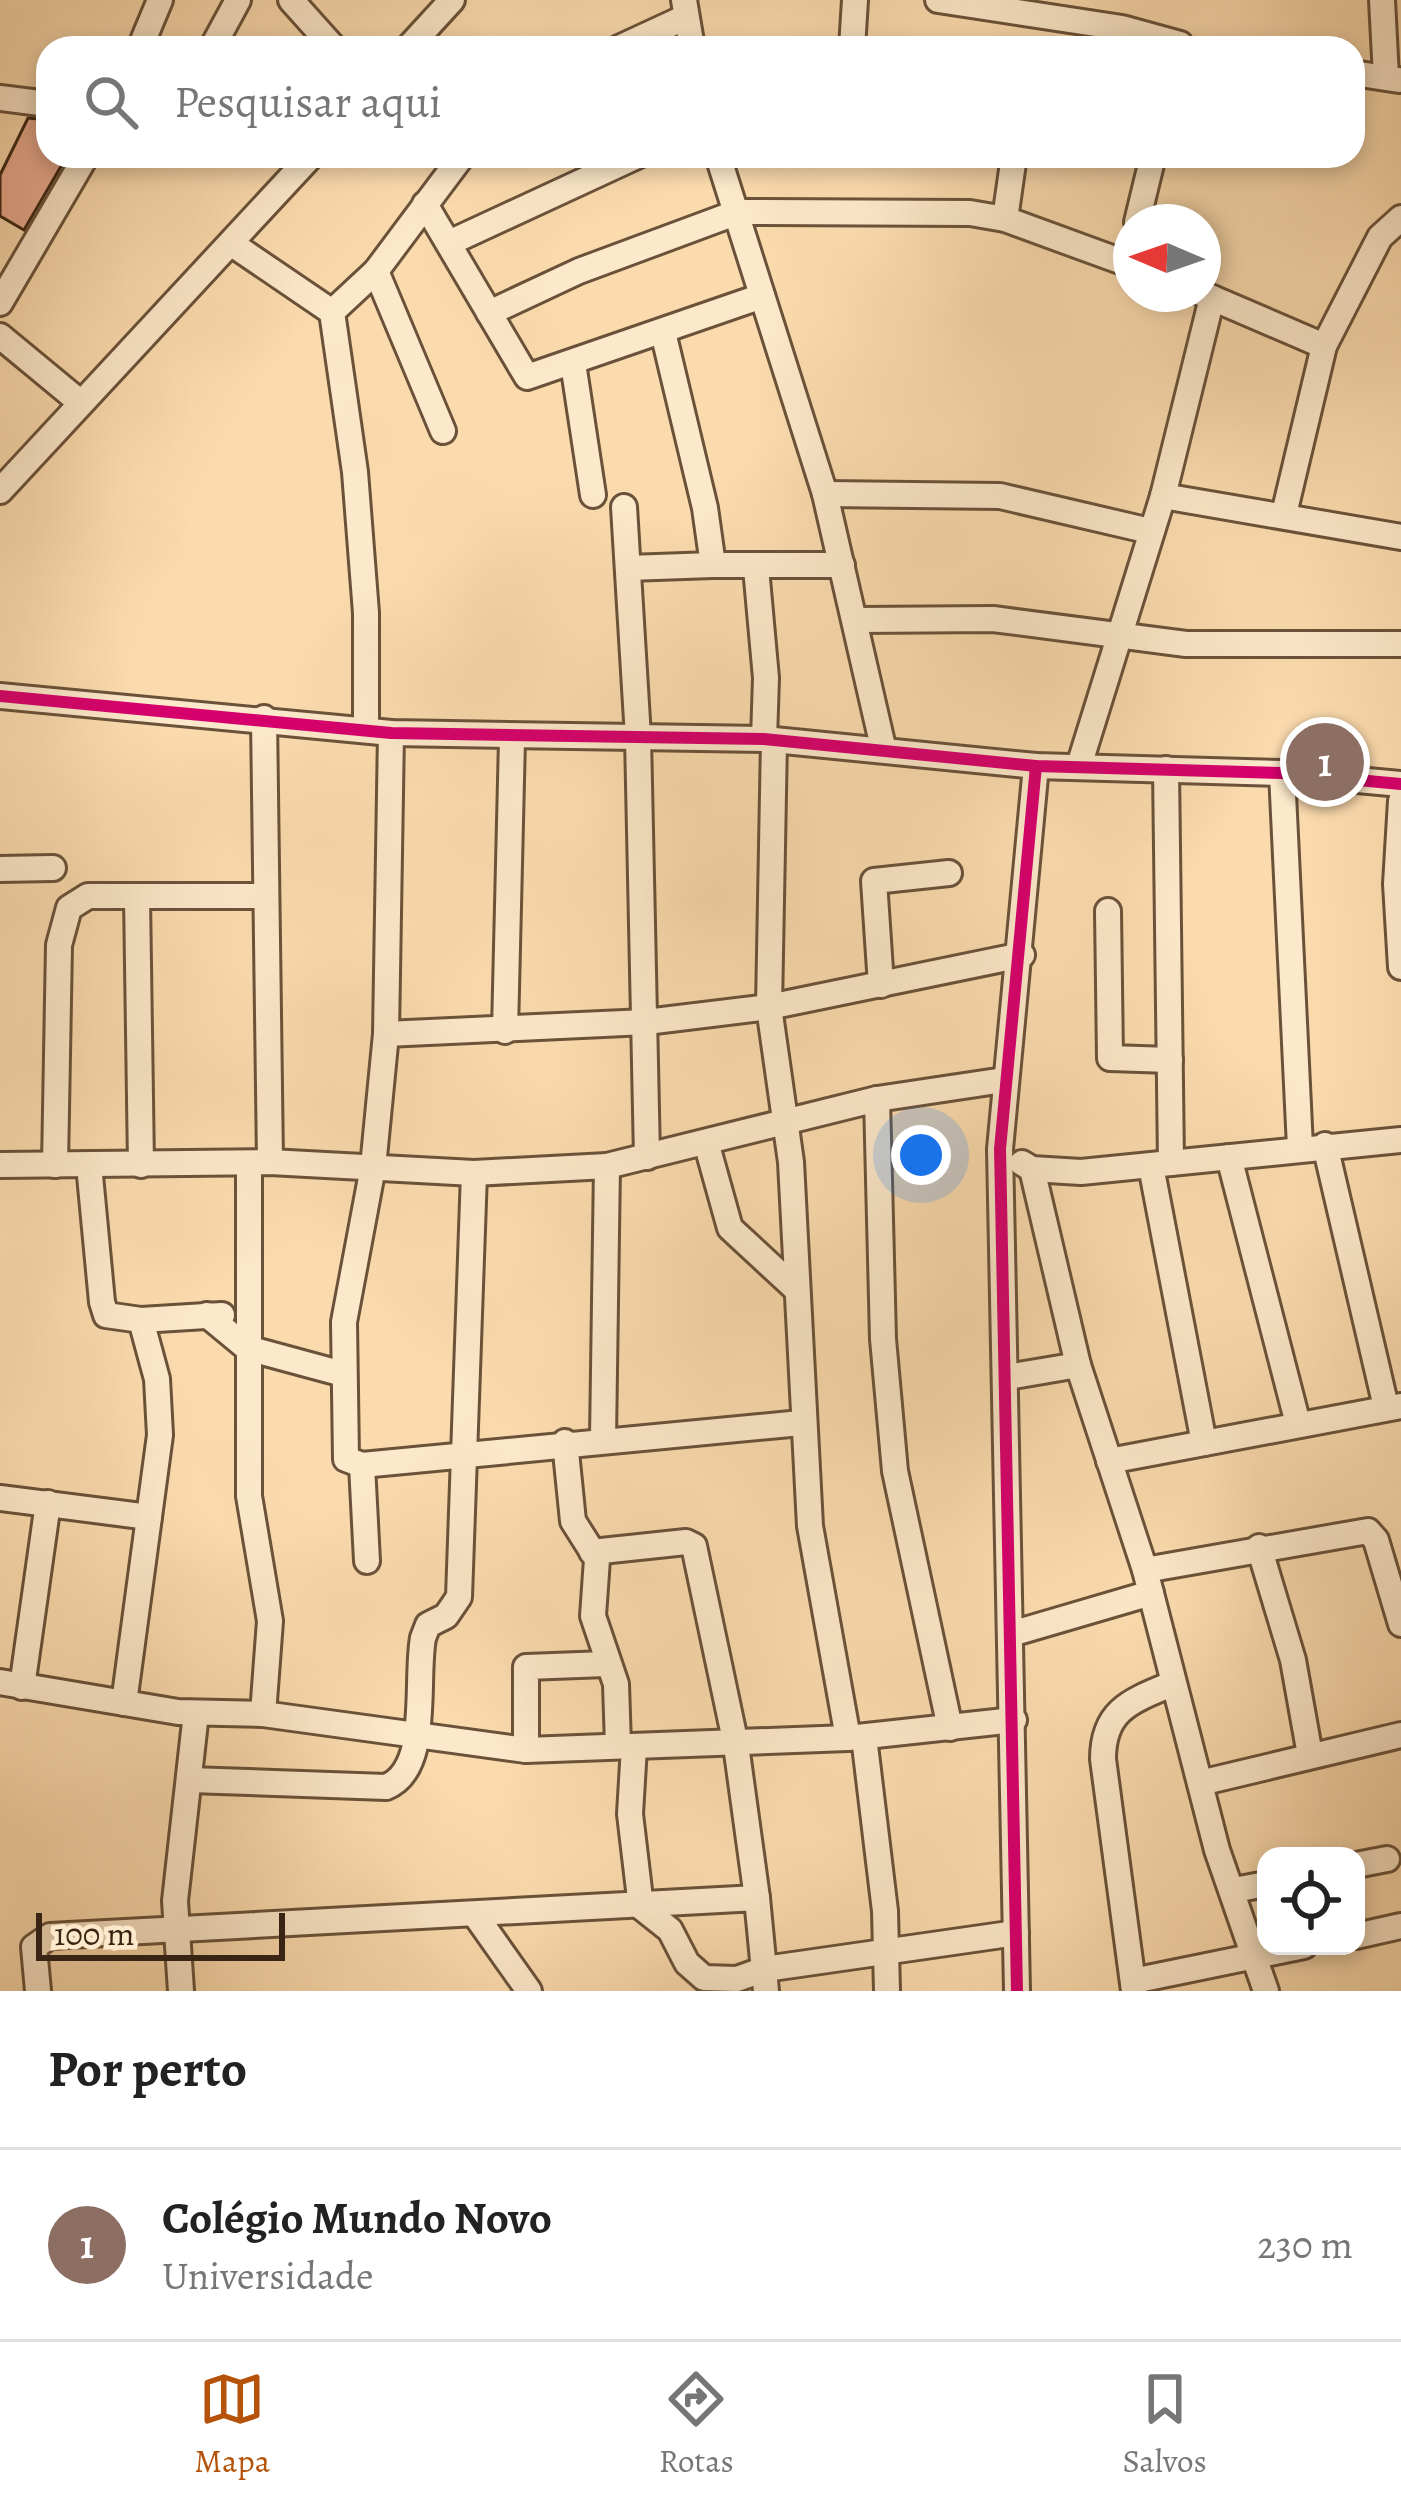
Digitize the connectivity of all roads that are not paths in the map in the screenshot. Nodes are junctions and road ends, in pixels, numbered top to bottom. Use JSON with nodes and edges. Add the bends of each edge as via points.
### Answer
{"nodes":[{"id":1,"x":160,"y":0,"type":"edge"},
{"id":2,"x":238,"y":0,"type":"edge"},
{"id":3,"x":291,"y":0,"type":"edge"},
{"id":4,"x":452,"y":0,"type":"edge"},
{"id":5,"x":855,"y":0,"type":"edge"},
{"id":6,"x":938,"y":0,"type":"edge"},
{"id":7,"x":1382,"y":0,"type":"edge"},
{"id":8,"x":685,"y":9,"type":"edge"},
{"id":9,"x":145,"y":36,"type":"edge"},
{"id":10,"x":218,"y":36,"type":"edge"},
{"id":11,"x":323,"y":36,"type":"edge"},
{"id":12,"x":419,"y":36,"type":"edge"},
{"id":13,"x":639,"y":36,"type":"edge"},
{"id":14,"x":853,"y":36,"type":"edge"},
{"id":15,"x":1148,"y":36,"type":"edge"},
{"id":16,"x":1394,"y":78,"type":"edge"},
{"id":17,"x":0,"y":98,"type":"edge"},
{"id":18,"x":36,"y":102,"type":"edge"},
{"id":19,"x":79,"y":168,"type":"edge"},
{"id":20,"x":300,"y":168,"type":"edge"},
{"id":21,"x":454,"y":168,"type":"edge"},
{"id":22,"x":611,"y":168,"type":"edge"},
{"id":23,"x":722,"y":168,"type":"edge"},
{"id":24,"x":1012,"y":168,"type":"edge"},
{"id":25,"x":1150,"y":168,"type":"edge"},
{"id":26,"x":425,"y":204,"type":"junction"},
{"id":27,"x":1141,"y":204,"type":"edge"},
{"id":28,"x":738,"y":212,"type":"junction"},
{"id":29,"x":1401,"y":218,"type":"edge"},
{"id":30,"x":1005,"y":219,"type":"junction"},
{"id":31,"x":449,"y":243,"type":"junction"},
{"id":32,"x":232,"y":244,"type":"junction"},
{"id":33,"x":1113,"y":253,"type":"edge"},
{"id":34,"x":376,"y":272,"type":"junction"},
{"id":35,"x":762,"y":296,"type":"junction"},
{"id":36,"x":1221,"y":302,"type":"edge"},
{"id":37,"x":0,"y":303,"type":"edge"},
{"id":38,"x":332,"y":312,"type":"junction"},
{"id":39,"x":1204,"y":312,"type":"edge"},
{"id":40,"x":489,"y":313,"type":"junction"},
{"id":41,"x":663,"y":332,"type":"junction"},
{"id":42,"x":0,"y":336,"type":"edge"},
{"id":43,"x":1324,"y":346,"type":"junction"},
{"id":44,"x":573,"y":363,"type":"junction"},
{"id":45,"x":81,"y":403,"type":"junction"},
{"id":46,"x":443,"y":430,"type":"dead end"},
{"id":47,"x":0,"y":491,"type":"edge"},
{"id":48,"x":825,"y":494,"type":"junction"},
{"id":49,"x":593,"y":495,"type":"dead end"},
{"id":50,"x":1163,"y":496,"type":"junction"},
{"id":51,"x":624,"y":507,"type":"dead end"},
{"id":52,"x":1284,"y":514,"type":"junction"},
{"id":53,"x":1150,"y":531,"type":"junction"},
{"id":54,"x":1401,"y":537,"type":"edge"},
{"id":55,"x":713,"y":565,"type":"junction"},
{"id":56,"x":842,"y":565,"type":"junction"},
{"id":57,"x":628,"y":568,"type":"junction"},
{"id":58,"x":756,"y":568,"type":"junction"},
{"id":59,"x":858,"y":620,"type":"junction"},
{"id":60,"x":1115,"y":638,"type":"junction"},
{"id":61,"x":1401,"y":644,"type":"edge"},
{"id":62,"x":0,"y":695,"type":"edge"},
{"id":63,"x":264,"y":718,"type":"junction"},
{"id":64,"x":378,"y":731,"type":"junction"},
{"id":65,"x":638,"y":737,"type":"junction"},
{"id":66,"x":512,"y":739,"type":"junction"},
{"id":67,"x":769,"y":740,"type":"junction"},
{"id":68,"x":883,"y":748,"type":"junction"},
{"id":69,"x":1036,"y":766,"type":"junction"},
{"id":70,"x":1079,"y":766,"type":"junction"},
{"id":71,"x":1166,"y":769,"type":"junction"},
{"id":72,"x":1282,"y":772,"type":"junction"},
{"id":73,"x":1401,"y":784,"type":"edge"},
{"id":74,"x":1401,"y":801,"type":"edge"},
{"id":75,"x":53,"y":868,"type":"dead end"},
{"id":76,"x":0,"y":869,"type":"edge"},
{"id":77,"x":949,"y":873,"type":"dead end"},
{"id":78,"x":137,"y":896,"type":"junction"},
{"id":79,"x":264,"y":896,"type":"junction"},
{"id":80,"x":1108,"y":911,"type":"dead end"},
{"id":81,"x":1022,"y":955,"type":"junction"},
{"id":82,"x":1401,"y":967,"type":"edge"},
{"id":83,"x":881,"y":985,"type":"junction"},
{"id":84,"x":769,"y":1007,"type":"junction"},
{"id":85,"x":646,"y":1022,"type":"junction"},
{"id":86,"x":505,"y":1031,"type":"junction"},
{"id":87,"x":386,"y":1034,"type":"junction"},
{"id":88,"x":1170,"y":1060,"type":"junction"},
{"id":89,"x":1004,"y":1080,"type":"junction"},
{"id":90,"x":877,"y":1100,"type":"junction"},
{"id":91,"x":782,"y":1123,"type":"junction"},
{"id":92,"x":1401,"y":1140,"type":"edge"},
{"id":93,"x":706,"y":1142,"type":"junction"},
{"id":94,"x":1312,"y":1146,"type":"junction"},
{"id":95,"x":1000,"y":1149,"type":"junction"},
{"id":96,"x":647,"y":1157,"type":"junction"},
{"id":97,"x":1229,"y":1157,"type":"junction"},
{"id":98,"x":260,"y":1162,"type":"junction"},
{"id":99,"x":55,"y":1165,"type":"junction"},
{"id":100,"x":89,"y":1165,"type":"junction"},
{"id":101,"x":141,"y":1165,"type":"junction"},
{"id":102,"x":1161,"y":1165,"type":"junction"},
{"id":103,"x":0,"y":1166,"type":"edge"},
{"id":104,"x":607,"y":1166,"type":"junction"},
{"id":105,"x":373,"y":1167,"type":"junction"},
{"id":106,"x":1032,"y":1169,"type":"junction"},
{"id":107,"x":474,"y":1174,"type":"junction"},
{"id":108,"x":797,"y":1290,"type":"junction"},
{"id":109,"x":206,"y":1315,"type":"junction"},
{"id":110,"x":247,"y":1316,"type":"junction"},
{"id":111,"x":141,"y":1320,"type":"junction"},
{"id":112,"x":247,"y":1348,"type":"junction"},
{"id":113,"x":1078,"y":1365,"type":"junction"},
{"id":114,"x":343,"y":1374,"type":"junction"},
{"id":115,"x":1007,"y":1376,"type":"junction"},
{"id":116,"x":1394,"y":1407,"type":"edge"},
{"id":117,"x":801,"y":1423,"type":"junction"},
{"id":118,"x":1298,"y":1424,"type":"junction"},
{"id":119,"x":604,"y":1439,"type":"junction"},
{"id":120,"x":565,"y":1442,"type":"junction"},
{"id":121,"x":1204,"y":1442,"type":"junction"},
{"id":122,"x":464,"y":1456,"type":"junction"},
{"id":123,"x":1109,"y":1461,"type":"junction"},
{"id":124,"x":362,"y":1465,"type":"junction"},
{"id":125,"x":0,"y":1498,"type":"edge"},
{"id":126,"x":48,"y":1503,"type":"junction"},
{"id":127,"x":148,"y":1517,"type":"junction"},
{"id":128,"x":1259,"y":1547,"type":"junction"},
{"id":129,"x":592,"y":1552,"type":"junction"},
{"id":130,"x":368,"y":1561,"type":"dead end"},
{"id":131,"x":1148,"y":1581,"type":"junction"},
{"id":132,"x":1401,"y":1624,"type":"edge"},
{"id":133,"x":1011,"y":1634,"type":"junction"},
{"id":134,"x":605,"y":1664,"type":"junction"},
{"id":135,"x":1172,"y":1684,"type":"junction"},
{"id":136,"x":11,"y":1685,"type":"edge"},
{"id":137,"x":124,"y":1703,"type":"junction"},
{"id":138,"x":196,"y":1713,"type":"junction"},
{"id":139,"x":262,"y":1714,"type":"junction"},
{"id":140,"x":1014,"y":1720,"type":"junction"},
{"id":141,"x":950,"y":1728,"type":"junction"},
{"id":142,"x":1401,"y":1735,"type":"edge"},
{"id":143,"x":415,"y":1737,"type":"junction"},
{"id":144,"x":856,"y":1737,"type":"junction"},
{"id":145,"x":736,"y":1745,"type":"junction"},
{"id":146,"x":626,"y":1747,"type":"junction"},
{"id":147,"x":526,"y":1750,"type":"junction"},
{"id":148,"x":1310,"y":1755,"type":"junction"},
{"id":149,"x":190,"y":1780,"type":"junction"},
{"id":150,"x":1200,"y":1783,"type":"junction"},
{"id":151,"x":1387,"y":1859,"type":"dead end"},
{"id":152,"x":1365,"y":1863,"type":"edge"},
{"id":153,"x":1257,"y":1886,"type":"edge"},
{"id":154,"x":1234,"y":1890,"type":"junction"},
{"id":155,"x":757,"y":1898,"type":"junction"},
{"id":156,"x":641,"y":1906,"type":"junction"},
{"id":157,"x":476,"y":1916,"type":"junction"},
{"id":158,"x":1401,"y":1926,"type":"edge"},
{"id":159,"x":174,"y":1932,"type":"junction"},
{"id":160,"x":1016,"y":1933,"type":"junction"},
{"id":161,"x":1365,"y":1934,"type":"edge"},
{"id":162,"x":888,"y":1953,"type":"junction"},
{"id":163,"x":1260,"y":1955,"type":"edge"},
{"id":164,"x":1255,"y":1956,"type":"junction"},
{"id":165,"x":765,"y":1980,"type":"edge"},
{"id":166,"x":1134,"y":1986,"type":"edge"},
{"id":167,"x":38,"y":1991,"type":"edge"},
{"id":168,"x":181,"y":1991,"type":"edge"},
{"id":169,"x":529,"y":1991,"type":"edge"},
{"id":170,"x":886,"y":1991,"type":"edge"},
{"id":171,"x":1017,"y":1991,"type":"edge"},
{"id":172,"x":1266,"y":1991,"type":"edge"}],
"edges":[{"from":1,"to":9,"type":"street"},
{"from":2,"to":10,"type":"street"},
{"from":3,"to":11,"type":"street"},
{"from":4,"to":12,"type":"street"},
{"from":5,"to":14,"type":"street"},
{"from":6,"to":15,"type":"street"},
{"from":7,"to":16,"type":"street"},
{"from":8,"to":13,"type":"street"},
{"from":17,"to":18,"type":"street"},
{"from":19,"to":37,"type":"street"},
{"from":20,"to":32,"type":"street"},
{"from":21,"to":26,"type":"street"},
{"from":22,"to":31,"type":"street"},
{"from":23,"to":28,"type":"street"},
{"from":24,"to":30,"type":"street"},
{"from":25,"to":27,"type":"street"},
{"from":26,"to":31,"type":"street"},
{"from":26,"to":34,"type":"street"},
{"from":28,"to":30,"type":"street"},
{"from":28,"to":35,"type":"street"},
{"from":28,"to":40,"type":"street"},
{"from":29,"to":43,"type":"street","via":[[1380,237]]},
{"from":30,"to":33,"type":"street"},
{"from":31,"to":40,"type":"street"},
{"from":32,"to":38,"type":"street"},
{"from":32,"to":45,"type":"street"},
{"from":34,"to":38,"type":"street"},
{"from":34,"to":46,"type":"street"},
{"from":35,"to":41,"type":"street"},
{"from":35,"to":48,"type":"street"},
{"from":36,"to":43,"type":"street"},
{"from":38,"to":64,"type":"street"},
{"from":39,"to":50,"type":"street"},
{"from":40,"to":44,"type":"street","via":[[527,377]]},
{"from":41,"to":44,"type":"street"},
{"from":41,"to":55,"type":"street"},
{"from":42,"to":45,"type":"street"},
{"from":43,"to":52,"type":"street"},
{"from":44,"to":49,"type":"street"},
{"from":45,"to":47,"type":"street"},
{"from":48,"to":53,"type":"street","via":[[1000,496]]},
{"from":48,"to":56,"type":"street"},
{"from":50,"to":52,"type":"street"},
{"from":50,"to":53,"type":"street"},
{"from":51,"to":57,"type":"street"},
{"from":52,"to":54,"type":"street"},
{"from":53,"to":60,"type":"street"},
{"from":55,"to":57,"type":"street"},
{"from":55,"to":58,"type":"street"},
{"from":56,"to":58,"type":"street"},
{"from":56,"to":59,"type":"street"},
{"from":57,"to":65,"type":"street"},
{"from":58,"to":67,"type":"street"},
{"from":59,"to":60,"type":"street","via":[[993,619]]},
{"from":59,"to":68,"type":"street"},
{"from":60,"to":61,"type":"street"},
{"from":60,"to":70,"type":"street"},
{"from":62,"to":63,"type":"street"},
{"from":63,"to":64,"type":"street"},
{"from":63,"to":79,"type":"street"},
{"from":64,"to":66,"type":"street"},
{"from":64,"to":87,"type":"street"},
{"from":65,"to":66,"type":"street"},
{"from":65,"to":67,"type":"street"},
{"from":65,"to":85,"type":"street"},
{"from":66,"to":86,"type":"street"},
{"from":67,"to":68,"type":"street"},
{"from":67,"to":84,"type":"street"},
{"from":68,"to":69,"type":"street"},
{"from":69,"to":70,"type":"street"},
{"from":69,"to":81,"type":"street"},
{"from":70,"to":71,"type":"street"},
{"from":71,"to":72,"type":"street"},
{"from":71,"to":88,"type":"street"},
{"from":72,"to":73,"type":"street"},
{"from":72,"to":94,"type":"street"},
{"from":74,"to":82,"type":"street"},
{"from":75,"to":76,"type":"street"},
{"from":77,"to":83,"type":"street","via":[[874,881]]},
{"from":78,"to":79,"type":"street"},
{"from":78,"to":99,"type":"street","via":[[88,896],[62,921]]},
{"from":78,"to":101,"type":"street"},
{"from":79,"to":98,"type":"street"},
{"from":80,"to":88,"type":"street","via":[[1110,1058]]},
{"from":81,"to":83,"type":"street"},
{"from":81,"to":89,"type":"street"},
{"from":83,"to":84,"type":"street"},
{"from":84,"to":85,"type":"street"},
{"from":84,"to":91,"type":"street"},
{"from":85,"to":86,"type":"street"},
{"from":85,"to":96,"type":"street"},
{"from":86,"to":87,"type":"street"},
{"from":87,"to":105,"type":"street"},
{"from":88,"to":102,"type":"street"},
{"from":89,"to":90,"type":"street"},
{"from":89,"to":95,"type":"street"},
{"from":90,"to":91,"type":"street"},
{"from":90,"to":141,"type":"street","via":[[895,1471]]},
{"from":91,"to":93,"type":"street"},
{"from":91,"to":108,"type":"street"},
{"from":92,"to":94,"type":"street"},
{"from":93,"to":96,"type":"street"},
{"from":93,"to":108,"type":"street","via":[[730,1228]]},
{"from":94,"to":97,"type":"street"},
{"from":94,"to":116,"type":"street"},
{"from":95,"to":106,"type":"street"},
{"from":95,"to":115,"type":"street"},
{"from":96,"to":104,"type":"street"},
{"from":97,"to":102,"type":"street"},
{"from":97,"to":118,"type":"street"},
{"from":98,"to":101,"type":"street"},
{"from":98,"to":105,"type":"street"},
{"from":98,"to":110,"type":"street"},
{"from":99,"to":100,"type":"street"},
{"from":99,"to":103,"type":"street"},
{"from":100,"to":101,"type":"street"},
{"from":100,"to":111,"type":"street","via":[[106,1316]]},
{"from":102,"to":106,"type":"street"},
{"from":102,"to":121,"type":"street"},
{"from":104,"to":107,"type":"street"},
{"from":104,"to":119,"type":"street"},
{"from":105,"to":107,"type":"street"},
{"from":105,"to":114,"type":"street","via":[[344,1322]]},
{"from":106,"to":113,"type":"street"},
{"from":107,"to":122,"type":"street"},
{"from":108,"to":117,"type":"street"},
{"from":109,"to":110,"type":"street"},
{"from":109,"to":111,"type":"street"},
{"from":109,"to":112,"type":"street"},
{"from":110,"to":112,"type":"street"},
{"from":111,"to":127,"type":"street","via":[[159,1396]]},
{"from":112,"to":114,"type":"street"},
{"from":112,"to":139,"type":"street","via":[[250,1508],[270,1622]]},
{"from":113,"to":115,"type":"street"},
{"from":113,"to":123,"type":"street"},
{"from":114,"to":124,"type":"street","via":[[346,1459]]},
{"from":115,"to":133,"type":"street"},
{"from":116,"to":118,"type":"street"},
{"from":117,"to":119,"type":"street"},
{"from":117,"to":144,"type":"street","via":[[810,1526]]},
{"from":118,"to":121,"type":"street"},
{"from":119,"to":120,"type":"street"},
{"from":120,"to":122,"type":"street"},
{"from":120,"to":129,"type":"street","via":[[573,1521]]},
{"from":121,"to":123,"type":"street"},
{"from":122,"to":124,"type":"street"},
{"from":122,"to":143,"type":"street","via":[[459,1597],[423,1638]]},
{"from":123,"to":131,"type":"street"},
{"from":124,"to":130,"type":"street"},
{"from":125,"to":126,"type":"street"},
{"from":126,"to":127,"type":"street"},
{"from":126,"to":136,"type":"street"},
{"from":127,"to":137,"type":"street"},
{"from":128,"to":131,"type":"street"},
{"from":128,"to":132,"type":"street","via":[[1368,1531]]},
{"from":128,"to":148,"type":"street","via":[[1293,1660]]},
{"from":129,"to":134,"type":"street","via":[[593,1616]]},
{"from":129,"to":145,"type":"street","via":[[694,1546]]},
{"from":131,"to":133,"type":"street"},
{"from":131,"to":135,"type":"street"},
{"from":133,"to":140,"type":"street"},
{"from":134,"to":146,"type":"street"},
{"from":134,"to":147,"type":"street","via":[[526,1667]]},
{"from":135,"to":150,"type":"street"},
{"from":135,"to":166,"type":"street","via":[[1121,1708],[1105,1730]]},
{"from":136,"to":137,"type":"street"},
{"from":137,"to":138,"type":"street"},
{"from":138,"to":139,"type":"street"},
{"from":138,"to":149,"type":"street"},
{"from":139,"to":143,"type":"street"},
{"from":140,"to":141,"type":"street"},
{"from":140,"to":160,"type":"street"},
{"from":141,"to":144,"type":"street"},
{"from":142,"to":148,"type":"street"},
{"from":143,"to":147,"type":"street"},
{"from":143,"to":149,"type":"street","via":[[408,1774],[386,1787]]},
{"from":144,"to":145,"type":"street"},
{"from":144,"to":162,"type":"street"},
{"from":145,"to":146,"type":"street"},
{"from":145,"to":155,"type":"street"},
{"from":146,"to":147,"type":"street"},
{"from":146,"to":156,"type":"street"},
{"from":148,"to":150,"type":"street"},
{"from":149,"to":159,"type":"street"},
{"from":150,"to":154,"type":"street"},
{"from":151,"to":152,"type":"street"},
{"from":153,"to":154,"type":"street"},
{"from":154,"to":164,"type":"street"},
{"from":155,"to":156,"type":"street"},
{"from":155,"to":165,"type":"street"},
{"from":156,"to":157,"type":"street"},
{"from":156,"to":165,"type":"street","via":[[670,1930],[704,1978]]},
{"from":157,"to":159,"type":"street"},
{"from":157,"to":169,"type":"street"},
{"from":158,"to":161,"type":"street"},
{"from":159,"to":167,"type":"street","via":[[50,1936],[34,1947]]},
{"from":159,"to":168,"type":"street"},
{"from":160,"to":162,"type":"street"},
{"from":160,"to":171,"type":"street"},
{"from":162,"to":165,"type":"street"},
{"from":162,"to":170,"type":"street"},
{"from":163,"to":164,"type":"street"},
{"from":164,"to":166,"type":"street"},
{"from":164,"to":172,"type":"street"}]}
